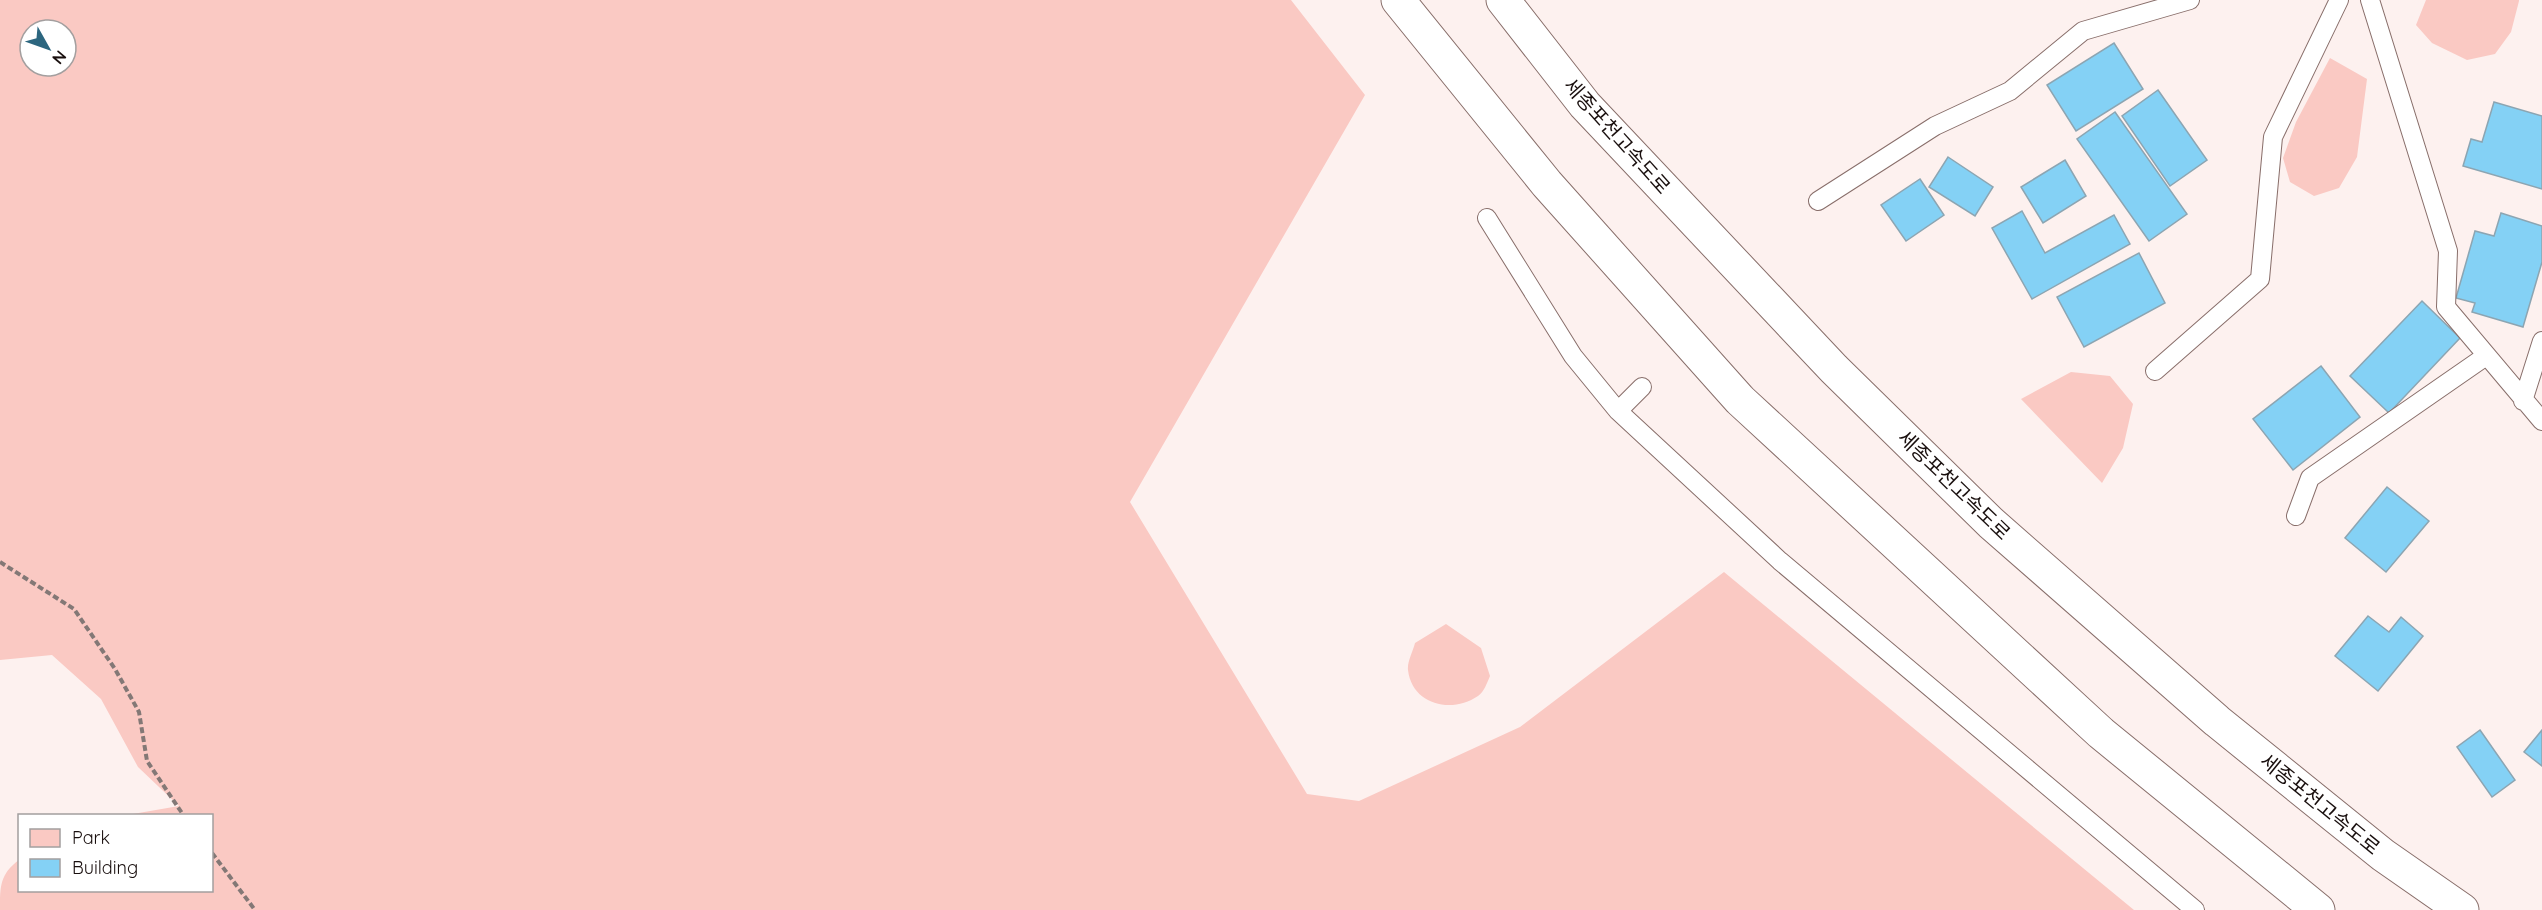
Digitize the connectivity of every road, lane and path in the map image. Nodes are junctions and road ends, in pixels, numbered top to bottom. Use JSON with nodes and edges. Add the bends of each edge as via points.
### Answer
{"nodes":[{"id":1,"x":1398,"y":0,"type":"edge"},
{"id":2,"x":1503,"y":0,"type":"edge"},
{"id":3,"x":2190,"y":0,"type":"edge"},
{"id":4,"x":2339,"y":0,"type":"edge"},
{"id":5,"x":2370,"y":0,"type":"edge"},
{"id":6,"x":1818,"y":201,"type":"dead end"},
{"id":7,"x":1487,"y":218,"type":"dead end"},
{"id":8,"x":2542,"y":341,"type":"edge"},
{"id":9,"x":2486,"y":356,"type":"junction"},
{"id":10,"x":2155,"y":371,"type":"dead end"},
{"id":11,"x":1642,"y":387,"type":"dead end"},
{"id":12,"x":2523,"y":401,"type":"junction"},
{"id":13,"x":1618,"y":411,"type":"junction"},
{"id":14,"x":2542,"y":421,"type":"edge"},
{"id":15,"x":2296,"y":516,"type":"dead end"},
{"id":16,"x":0,"y":562,"type":"edge"},
{"id":17,"x":183,"y":814,"type":"edge"},
{"id":18,"x":213,"y":854,"type":"edge"},
{"id":19,"x":255,"y":910,"type":"edge"},
{"id":20,"x":2195,"y":910,"type":"edge"},
{"id":21,"x":2318,"y":910,"type":"edge"},
{"id":22,"x":2462,"y":910,"type":"edge"}],
"edges":[{"from":1,"to":21,"type":"highway","via":[[1546,184],[1740,400],[2101,733]]},
{"from":2,"to":22,"type":"highway","name":"세종포천고속도로","via":[[1593,114],[1834,369],[1991,523],[2217,722],[2383,855]]},
{"from":3,"to":6,"type":"lane","via":[[2082,32],[2010,91],[1935,126]]},
{"from":4,"to":10,"type":"lane","via":[[2273,137],[2260,279]]},
{"from":5,"to":9,"type":"lane","via":[[2448,251],[2446,307]]},
{"from":7,"to":13,"type":"lane","via":[[1573,356]]},
{"from":8,"to":12,"type":"lane"},
{"from":9,"to":12,"type":"lane"},
{"from":9,"to":15,"type":"lane","via":[[2310,478]]},
{"from":11,"to":13,"type":"lane"},
{"from":12,"to":14,"type":"lane"},
{"from":13,"to":20,"type":"lane","via":[[1780,561]]},
{"from":16,"to":17,"type":"path","via":[[74,609],[139,712],[147,761]]},
{"from":18,"to":19,"type":"path"}]}
